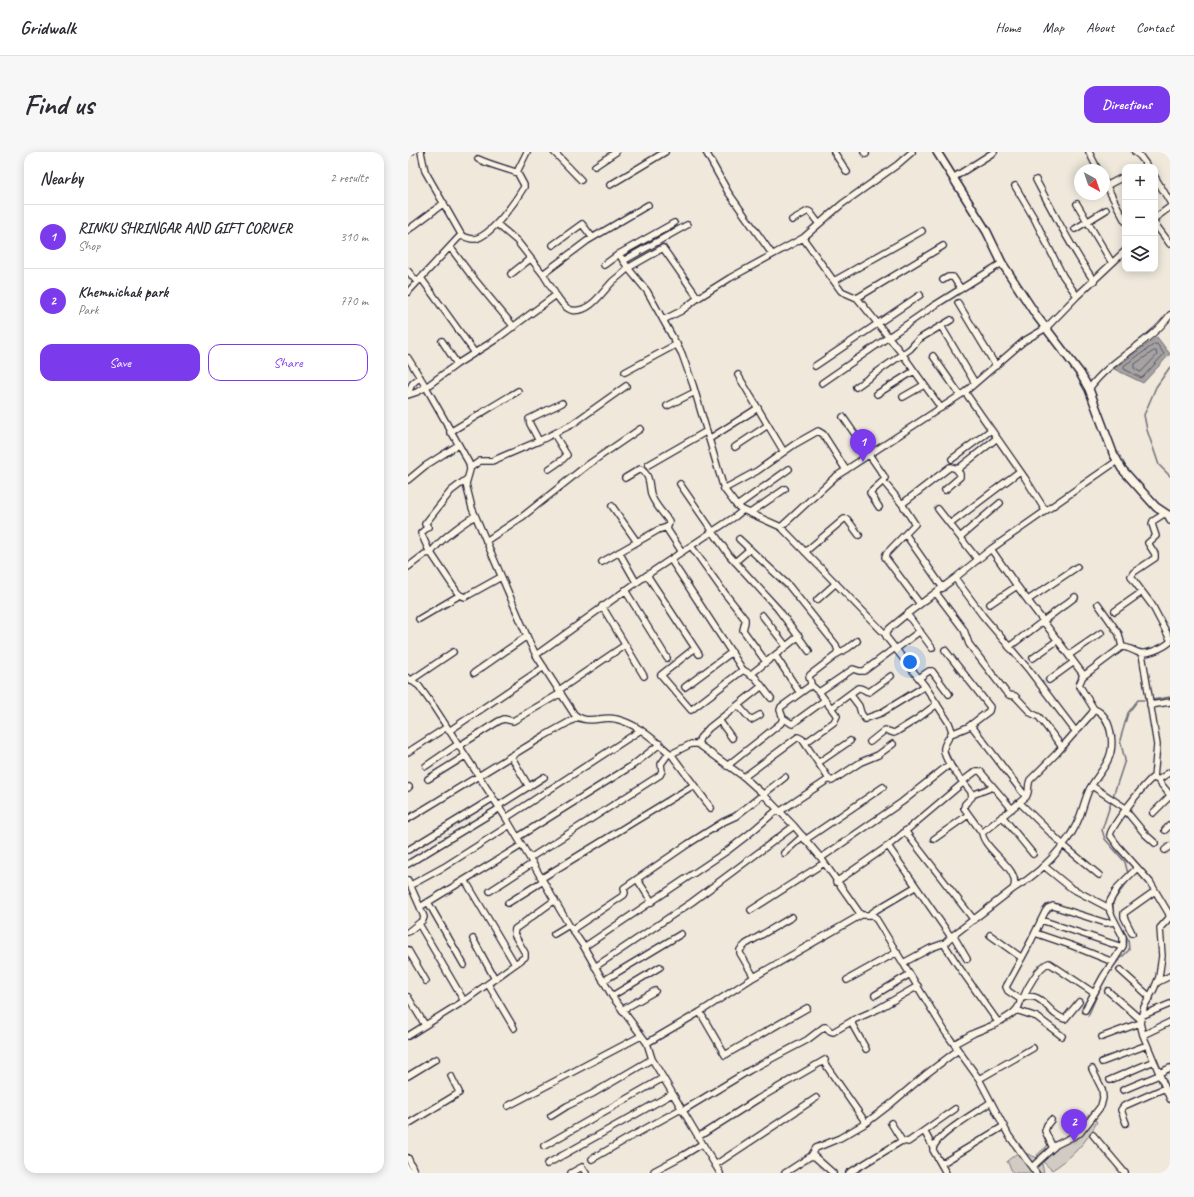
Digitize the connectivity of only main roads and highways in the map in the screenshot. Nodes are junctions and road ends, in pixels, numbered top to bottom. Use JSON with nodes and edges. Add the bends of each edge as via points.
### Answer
{"nodes":[{"id":1,"x":937,"y":152,"type":"edge"},
{"id":2,"x":1168,"y":516,"type":"edge"}],
"edges":[{"from":1,"to":2,"type":"main road","via":[[987,232],[1002,263],[1074,364],[1088,389],[1117,461],[1130,479]]}]}
